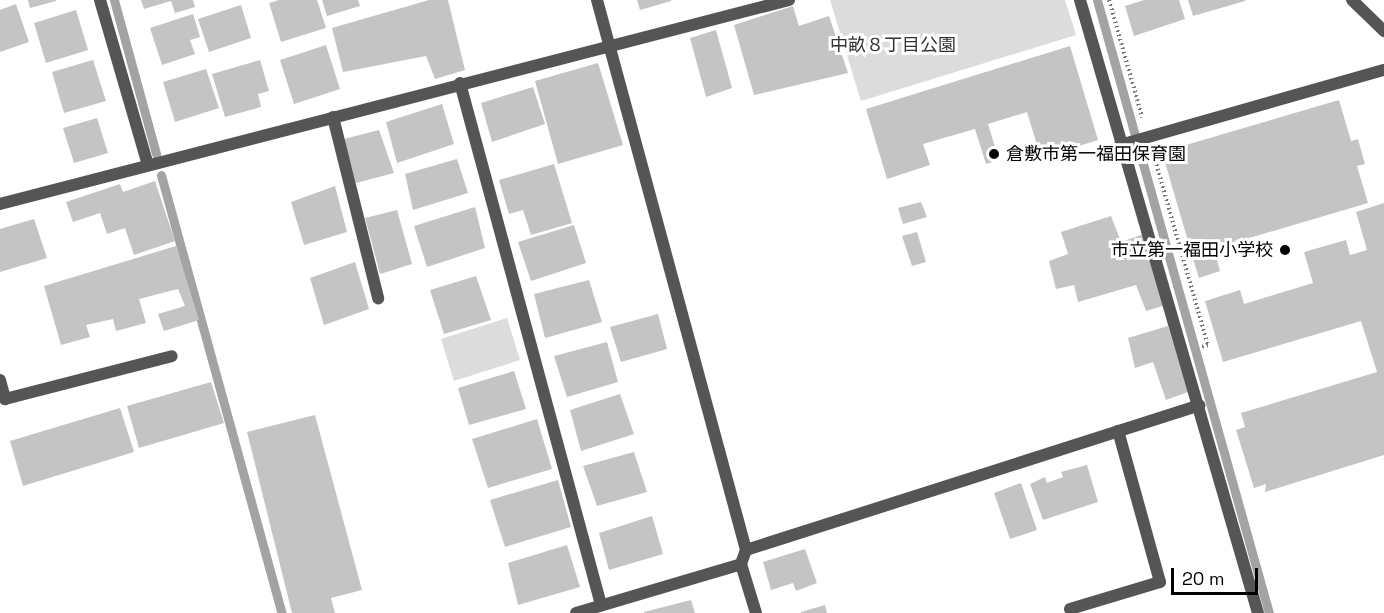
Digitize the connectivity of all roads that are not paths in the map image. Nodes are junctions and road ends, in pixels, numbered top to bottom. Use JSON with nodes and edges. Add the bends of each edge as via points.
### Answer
{"nodes":[{"id":1,"x":100,"y":0,"type":"edge"},
{"id":2,"x":597,"y":0,"type":"edge"},
{"id":3,"x":789,"y":0,"type":"edge"},
{"id":4,"x":1080,"y":0,"type":"edge"},
{"id":5,"x":1352,"y":0,"type":"edge"},
{"id":6,"x":1384,"y":31,"type":"edge"},
{"id":7,"x":609,"y":44,"type":"junction"},
{"id":8,"x":1384,"y":70,"type":"edge"},
{"id":9,"x":460,"y":83,"type":"junction"},
{"id":10,"x":333,"y":117,"type":"junction"},
{"id":11,"x":1120,"y":145,"type":"junction"},
{"id":12,"x":148,"y":165,"type":"junction"},
{"id":13,"x":0,"y":204,"type":"edge"},
{"id":14,"x":378,"y":298,"type":"dead end"},
{"id":15,"x":172,"y":356,"type":"dead end"},
{"id":16,"x":0,"y":380,"type":"edge"},
{"id":17,"x":1199,"y":405,"type":"junction"},
{"id":18,"x":1118,"y":431,"type":"junction"},
{"id":19,"x":746,"y":550,"type":"junction"},
{"id":20,"x":741,"y":564,"type":"junction"},
{"id":21,"x":601,"y":605,"type":"junction"},
{"id":22,"x":1090,"y":608,"type":"edge"},
{"id":23,"x":1070,"y":609,"type":"dead end"},
{"id":24,"x":576,"y":613,"type":"edge"},
{"id":25,"x":756,"y":613,"type":"edge"},
{"id":26,"x":1258,"y":613,"type":"edge"}],
"edges":[{"from":1,"to":12,"type":"street"},
{"from":2,"to":7,"type":"street"},
{"from":3,"to":7,"type":"street"},
{"from":4,"to":11,"type":"street"},
{"from":5,"to":6,"type":"street"},
{"from":7,"to":9,"type":"street"},
{"from":7,"to":19,"type":"street"},
{"from":8,"to":11,"type":"street"},
{"from":9,"to":10,"type":"street"},
{"from":9,"to":21,"type":"street"},
{"from":10,"to":12,"type":"street"},
{"from":10,"to":14,"type":"street"},
{"from":11,"to":17,"type":"street"},
{"from":12,"to":13,"type":"street"},
{"from":15,"to":16,"type":"street","via":[[5,399]]},
{"from":17,"to":18,"type":"street"},
{"from":17,"to":26,"type":"street"},
{"from":18,"to":19,"type":"street"},
{"from":18,"to":22,"type":"street","via":[[1160,582]]},
{"from":19,"to":20,"type":"street"},
{"from":20,"to":21,"type":"street"},
{"from":20,"to":25,"type":"street"},
{"from":21,"to":24,"type":"street"},
{"from":22,"to":23,"type":"street"}]}
